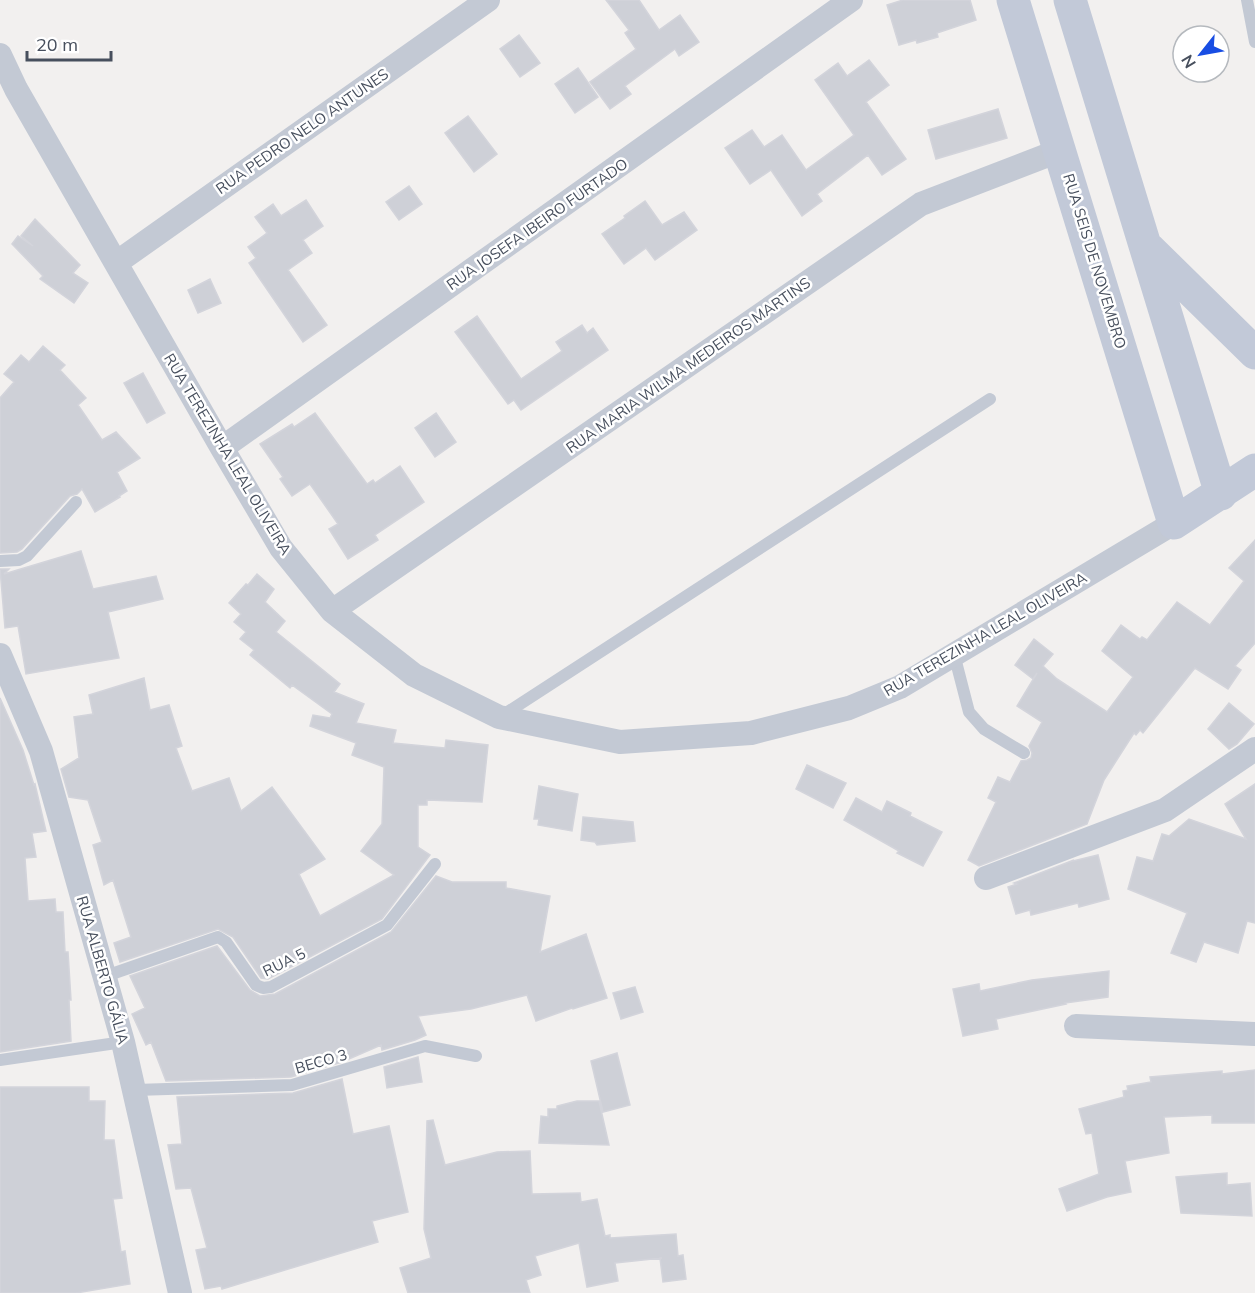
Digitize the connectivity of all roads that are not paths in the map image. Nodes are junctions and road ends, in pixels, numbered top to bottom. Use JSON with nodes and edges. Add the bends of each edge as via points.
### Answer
{"nodes":[{"id":1,"x":852,"y":0,"type":"edge"},
{"id":2,"x":1013,"y":0,"type":"edge"},
{"id":3,"x":1070,"y":0,"type":"edge"},
{"id":4,"x":1247,"y":0,"type":"edge"},
{"id":5,"x":479,"y":2,"type":"edge"},
{"id":6,"x":1255,"y":42,"type":"edge"},
{"id":7,"x":0,"y":55,"type":"edge"},
{"id":8,"x":1061,"y":150,"type":"junction"},
{"id":9,"x":1146,"y":247,"type":"junction"},
{"id":10,"x":117,"y":263,"type":"junction"},
{"id":11,"x":1255,"y":352,"type":"edge"},
{"id":12,"x":990,"y":399,"type":"dead end"},
{"id":13,"x":222,"y":448,"type":"junction"},
{"id":14,"x":1255,"y":470,"type":"edge"},
{"id":15,"x":1221,"y":494,"type":"junction"},
{"id":16,"x":76,"y":502,"type":"dead end"},
{"id":17,"x":1174,"y":523,"type":"junction"},
{"id":18,"x":0,"y":561,"type":"edge"},
{"id":19,"x":332,"y":611,"type":"junction"},
{"id":20,"x":954,"y":654,"type":"junction"},
{"id":21,"x":0,"y":655,"type":"edge"},
{"id":22,"x":499,"y":717,"type":"junction"},
{"id":23,"x":1255,"y":749,"type":"edge"},
{"id":24,"x":1024,"y":753,"type":"dead end"},
{"id":25,"x":435,"y":864,"type":"dead end"},
{"id":26,"x":986,"y":878,"type":"dead end"},
{"id":27,"x":103,"y":977,"type":"junction"},
{"id":28,"x":1076,"y":1026,"type":"dead end"},
{"id":29,"x":1255,"y":1034,"type":"edge"},
{"id":30,"x":123,"y":1042,"type":"junction"},
{"id":31,"x":476,"y":1056,"type":"dead end"},
{"id":32,"x":0,"y":1060,"type":"edge"},
{"id":33,"x":135,"y":1090,"type":"junction"},
{"id":34,"x":180,"y":1293,"type":"edge"}],
"edges":[{"from":1,"to":13,"type":"street","name":"RUA JOSEFA IBEIRO FURTADO"},
{"from":2,"to":8,"type":"street","name":"RUA SEIS DE NOVEMBRO"},
{"from":3,"to":9,"type":"street"},
{"from":4,"to":6,"type":"lane"},
{"from":5,"to":10,"type":"street","name":"RUA PEDRO NELO ANTUNES"},
{"from":7,"to":10,"type":"street","name":"RUA TEREZINHA LEAL OLIVEIRA"},
{"from":8,"to":17,"type":"street","name":"RUA SEIS DE NOVEMBRO"},
{"from":8,"to":19,"type":"street","name":"RUA MARIA WILMA MEDEIROS MARTINS","via":[[921,204]]},
{"from":9,"to":11,"type":"street"},
{"from":9,"to":15,"type":"street"},
{"from":10,"to":13,"type":"street","name":"RUA TEREZINHA LEAL OLIVEIRA"},
{"from":12,"to":22,"type":"lane"},
{"from":13,"to":19,"type":"street","name":"RUA TEREZINHA LEAL OLIVEIRA","via":[[281,548]]},
{"from":14,"to":15,"type":"street","name":"RUA TEREZINHA LEAL OLIVEIRA"},
{"from":15,"to":17,"type":"street","name":"RUA TEREZINHA LEAL OLIVEIRA"},
{"from":16,"to":18,"type":"lane","via":[[27,556]]},
{"from":17,"to":20,"type":"street","name":"RUA TEREZINHA LEAL OLIVEIRA"},
{"from":19,"to":22,"type":"street","name":"RUA TEREZINHA LEAL OLIVEIRA","via":[[414,675]]},
{"from":20,"to":22,"type":"street","name":"RUA TEREZINHA LEAL OLIVEIRA","via":[[900,687],[849,708],[751,733],[620,742]]},
{"from":20,"to":24,"type":"lane","via":[[969,712],[984,729]]},
{"from":21,"to":27,"type":"street","name":"RUA ALBERTO GÁLIA","via":[[41,751]]},
{"from":23,"to":26,"type":"street","via":[[1165,810]]},
{"from":25,"to":27,"type":"lane","name":"RUA 5","via":[[387,925],[271,987],[256,985],[226,942],[218,937]]},
{"from":27,"to":30,"type":"street","name":"RUA ALBERTO GÁLIA"},
{"from":28,"to":29,"type":"street"},
{"from":30,"to":32,"type":"lane"},
{"from":30,"to":33,"type":"street","name":"RUA ALBERTO GÁLIA"},
{"from":31,"to":33,"type":"lane","name":"BECO 3","via":[[425,1046],[292,1086]]},
{"from":33,"to":34,"type":"street","name":"RUA ALBERTO GÁLIA"}]}
